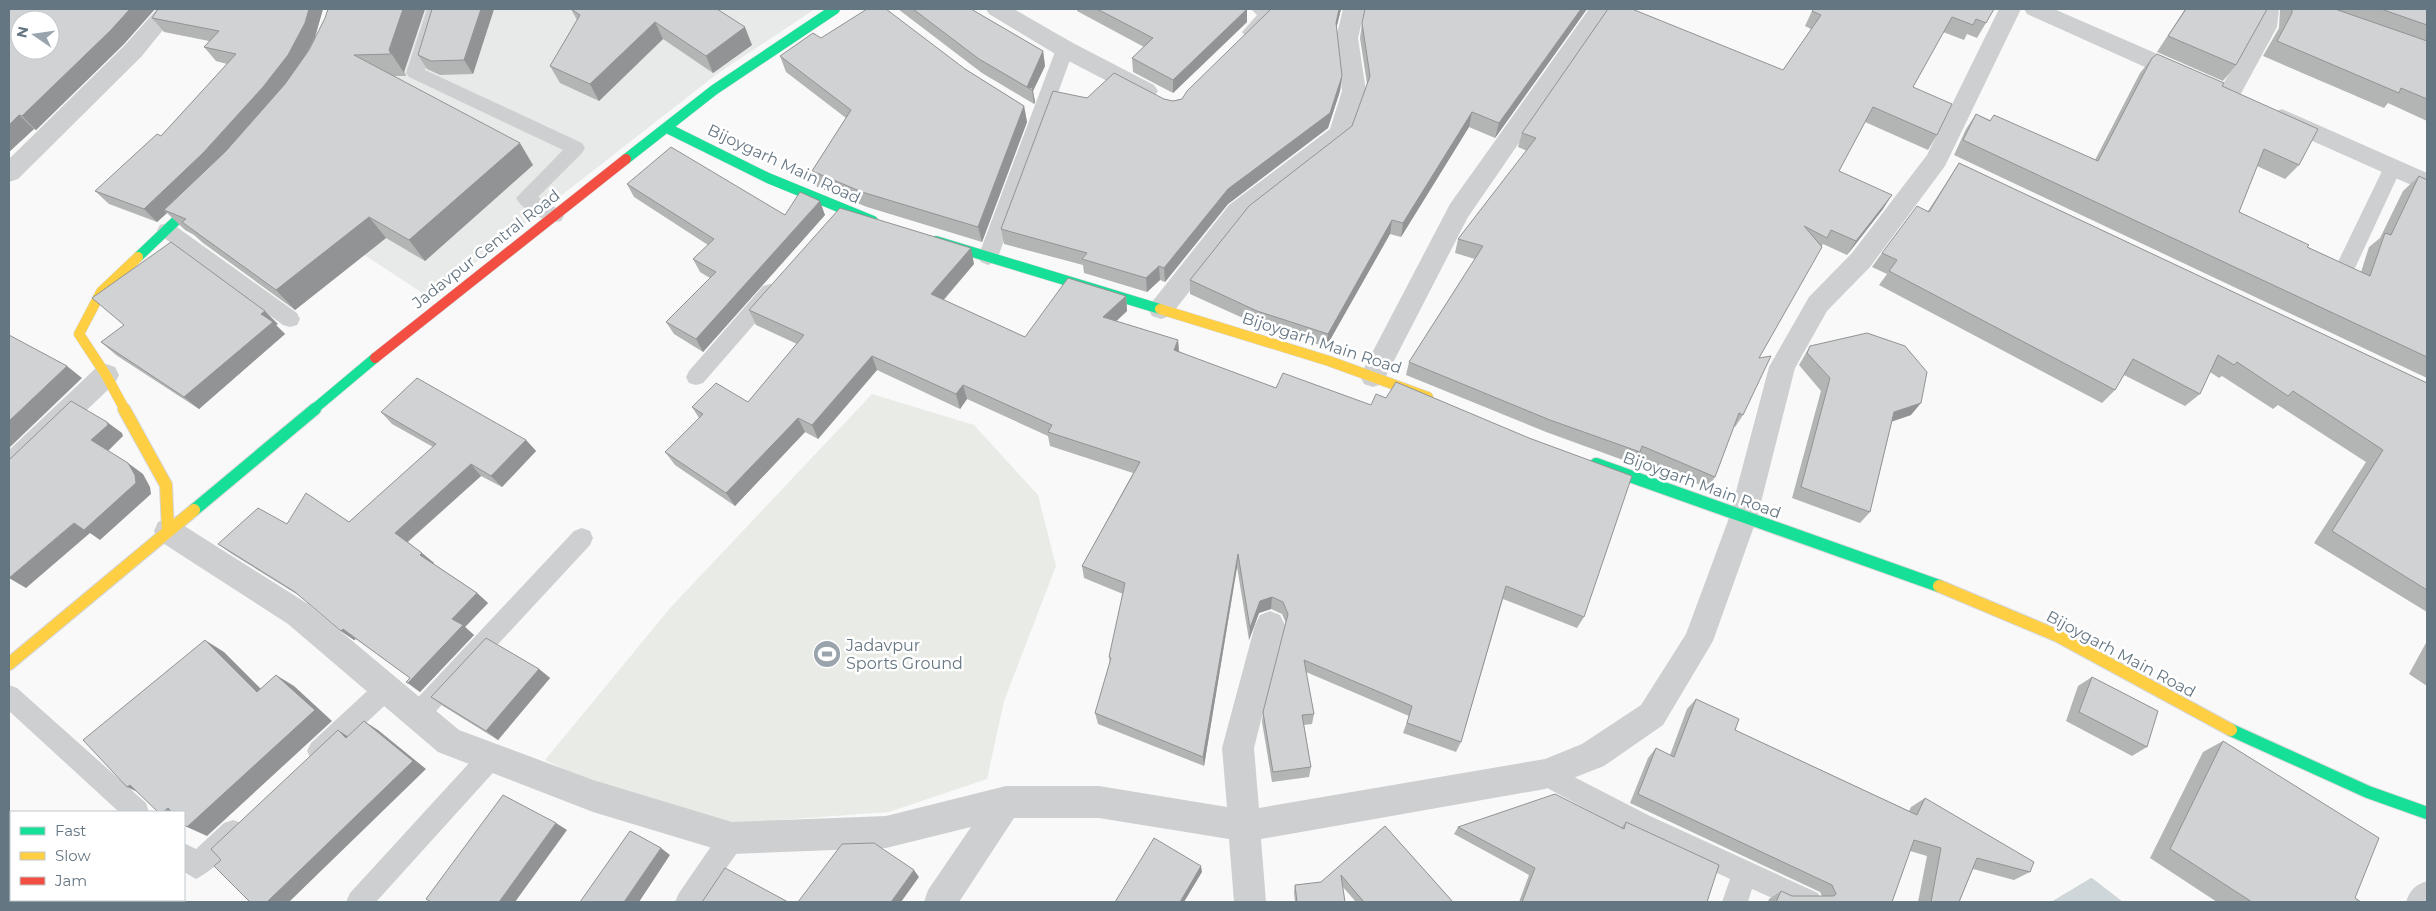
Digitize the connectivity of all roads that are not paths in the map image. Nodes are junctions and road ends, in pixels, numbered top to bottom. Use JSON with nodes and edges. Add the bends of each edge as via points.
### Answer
{"nodes":[{"id":1,"x":169,"y":9,"type":"edge"},
{"id":2,"x":435,"y":9,"type":"edge"},
{"id":3,"x":835,"y":9,"type":"edge"},
{"id":4,"x":997,"y":9,"type":"edge"},
{"id":5,"x":1259,"y":9,"type":"edge"},
{"id":6,"x":1354,"y":9,"type":"edge"},
{"id":7,"x":1600,"y":9,"type":"edge"},
{"id":8,"x":2010,"y":9,"type":"edge"},
{"id":9,"x":2035,"y":9,"type":"edge"},
{"id":10,"x":2268,"y":9,"type":"edge"},
{"id":11,"x":1242,"y":41,"type":"edge"},
{"id":12,"x":1065,"y":49,"type":"junction"},
{"id":13,"x":2231,"y":96,"type":"junction"},
{"id":14,"x":1166,"y":102,"type":"edge"},
{"id":15,"x":1023,"y":108,"type":"edge"},
{"id":16,"x":1039,"y":118,"type":"junction"},
{"id":17,"x":667,"y":128,"type":"junction"},
{"id":18,"x":2393,"y":167,"type":"junction"},
{"id":19,"x":9,"y":174,"type":"edge"},
{"id":20,"x":2427,"y":183,"type":"edge"},
{"id":21,"x":213,"y":185,"type":"edge"},
{"id":22,"x":554,"y":216,"type":"junction"},
{"id":23,"x":886,"y":225,"type":"edge"},
{"id":24,"x":167,"y":230,"type":"junction"},
{"id":25,"x":923,"y":237,"type":"edge"},
{"id":26,"x":988,"y":257,"type":"junction"},
{"id":27,"x":2346,"y":266,"type":"edge"},
{"id":28,"x":785,"y":275,"type":"edge"},
{"id":29,"x":1161,"y":309,"type":"junction"},
{"id":30,"x":290,"y":319,"type":"dead end"},
{"id":31,"x":106,"y":375,"type":"junction"},
{"id":32,"x":1373,"y":376,"type":"junction"},
{"id":33,"x":696,"y":377,"type":"dead end"},
{"id":34,"x":1436,"y":401,"type":"edge"},
{"id":35,"x":1589,"y":462,"type":"edge"},
{"id":36,"x":9,"y":467,"type":"edge"},
{"id":37,"x":1743,"y":518,"type":"junction"},
{"id":38,"x":168,"y":531,"type":"junction"},
{"id":39,"x":582,"y":538,"type":"dead end"},
{"id":40,"x":1270,"y":625,"type":"dead end"},
{"id":41,"x":9,"y":664,"type":"edge"},
{"id":42,"x":387,"y":688,"type":"junction"},
{"id":43,"x":9,"y":696,"type":"edge"},
{"id":44,"x":418,"y":714,"type":"junction"},
{"id":45,"x":491,"y":757,"type":"junction"},
{"id":46,"x":302,"y":767,"type":"edge"},
{"id":47,"x":1545,"y":774,"type":"junction"},
{"id":48,"x":1006,"y":802,"type":"junction"},
{"id":49,"x":136,"y":811,"type":"edge"},
{"id":50,"x":2427,"y":813,"type":"edge"},
{"id":51,"x":253,"y":814,"type":"edge"},
{"id":52,"x":1244,"y":826,"type":"junction"},
{"id":53,"x":732,"y":838,"type":"junction"},
{"id":54,"x":185,"y":856,"type":"edge"},
{"id":55,"x":1745,"y":872,"type":"junction"},
{"id":56,"x":2427,"y":896,"type":"edge"},
{"id":57,"x":359,"y":902,"type":"edge"},
{"id":58,"x":688,"y":902,"type":"edge"},
{"id":59,"x":940,"y":902,"type":"edge"},
{"id":60,"x":1250,"y":902,"type":"edge"},
{"id":61,"x":1735,"y":902,"type":"edge"},
{"id":62,"x":1809,"y":902,"type":"edge"},
{"id":63,"x":2422,"y":902,"type":"edge"}],
"edges":[{"from":1,"to":19,"type":"street","via":[[133,51]]},
{"from":2,"to":22,"type":"lane","via":[[414,73],[576,148],[526,198]]},
{"from":3,"to":17,"type":"street","name":"Jadavpur Central Road","via":[[714,90]]},
{"from":4,"to":12,"type":"street"},
{"from":5,"to":11,"type":"lane","via":[[1269,14]]},
{"from":6,"to":29,"type":"street","via":[[1347,38],[1354,90],[1340,134],[1238,212]]},
{"from":7,"to":32,"type":"street","via":[[1459,211]]},
{"from":8,"to":37,"type":"street","via":[[1946,164],[1818,304],[1782,367]]},
{"from":9,"to":13,"type":"street"},
{"from":10,"to":13,"type":"street","via":[[2266,28]]},
{"from":12,"to":14,"type":"street"},
{"from":12,"to":16,"type":"lane"},
{"from":13,"to":18,"type":"street"},
{"from":15,"to":16,"type":"lane"},
{"from":16,"to":26,"type":"lane"},
{"from":17,"to":22,"type":"street","name":"Jadavpur Central Road"},
{"from":17,"to":23,"type":"street","name":"Bijoygarh Main Road","via":[[768,178],[836,217]]},
{"from":18,"to":20,"type":"street"},
{"from":18,"to":27,"type":"lane"},
{"from":21,"to":24,"type":"street"},
{"from":22,"to":38,"type":"street","name":"Jadavpur Central Road","via":[[401,337]]},
{"from":24,"to":30,"type":"lane"},
{"from":24,"to":31,"type":"street","via":[[101,292],[79,334]]},
{"from":25,"to":26,"type":"street","name":"Bijoygarh Main Road"},
{"from":26,"to":29,"type":"street","name":"Bijoygarh Main Road"},
{"from":28,"to":33,"type":"lane"},
{"from":29,"to":32,"type":"street","name":"Bijoygarh Main Road"},
{"from":31,"to":36,"type":"street"},
{"from":31,"to":38,"type":"street","via":[[166,485]]},
{"from":32,"to":34,"type":"street","name":"Bijoygarh Main Road"},
{"from":35,"to":37,"type":"street","name":"Bijoygarh Main Road"},
{"from":37,"to":47,"type":"street","via":[[1698,641],[1652,715],[1593,754]]},
{"from":37,"to":50,"type":"street","name":"Bijoygarh Main Road","via":[[1907,573],[2058,636],[2215,723],[2368,792]]},
{"from":38,"to":41,"type":"street","name":"Jadavpur Central Road"},
{"from":38,"to":42,"type":"street","via":[[298,614]]},
{"from":39,"to":44,"type":"lane"},
{"from":40,"to":52,"type":"street","via":[[1238,748]]},
{"from":42,"to":44,"type":"street"},
{"from":42,"to":46,"type":"lane"},
{"from":43,"to":49,"type":"lane"},
{"from":44,"to":45,"type":"street","via":[[449,741]]},
{"from":45,"to":53,"type":"street","via":[[593,796]]},
{"from":45,"to":57,"type":"lane"},
{"from":47,"to":52,"type":"street"},
{"from":47,"to":55,"type":"lane","via":[[1641,825]]},
{"from":48,"to":52,"type":"street","via":[[1099,802]]},
{"from":48,"to":53,"type":"street","via":[[886,832]]},
{"from":48,"to":59,"type":"street"},
{"from":51,"to":54,"type":"lane","via":[[196,866]]},
{"from":52,"to":60,"type":"street"},
{"from":53,"to":58,"type":"lane"},
{"from":55,"to":61,"type":"lane"},
{"from":55,"to":62,"type":"lane"},
{"from":56,"to":63,"type":"street"}]}
